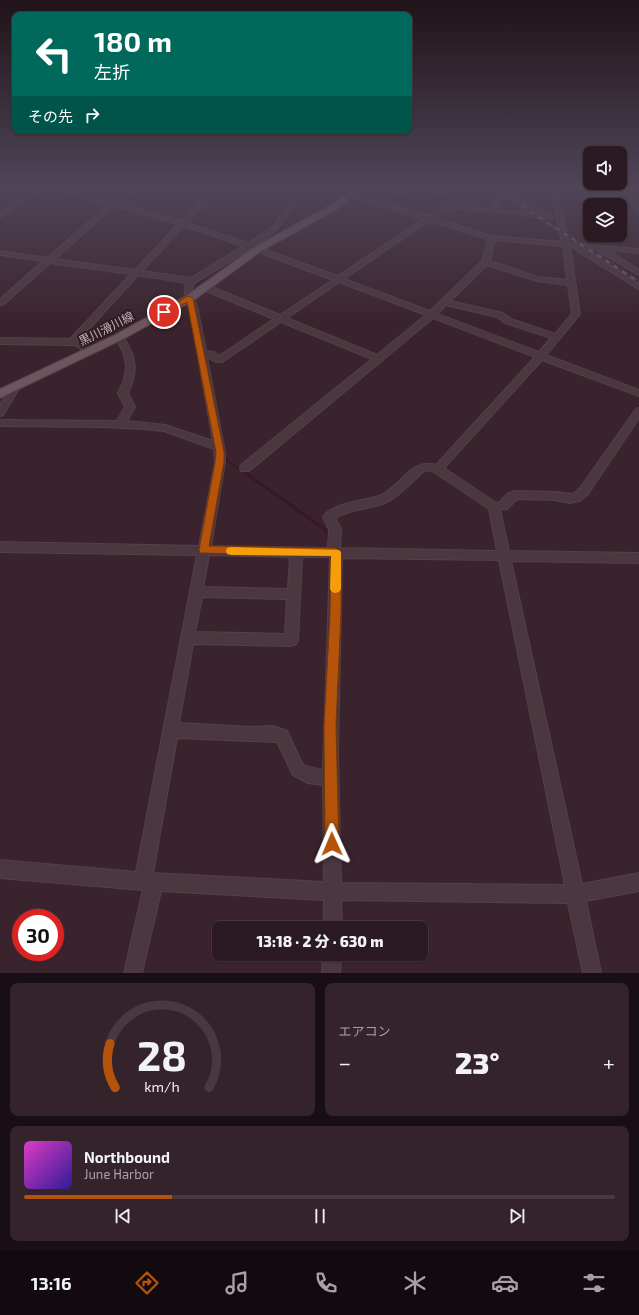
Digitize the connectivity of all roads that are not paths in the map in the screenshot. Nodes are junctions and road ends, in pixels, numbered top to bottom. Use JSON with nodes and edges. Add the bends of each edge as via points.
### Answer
{"nodes":[{"id":1,"x":79,"y":232,"type":"edge"},
{"id":2,"x":174,"y":232,"type":"edge"},
{"id":3,"x":207,"y":232,"type":"edge"},
{"id":4,"x":271,"y":232,"type":"edge"},
{"id":5,"x":286,"y":232,"type":"edge"},
{"id":6,"x":407,"y":232,"type":"edge"},
{"id":7,"x":474,"y":232,"type":"edge"},
{"id":8,"x":563,"y":232,"type":"edge"},
{"id":9,"x":492,"y":238,"type":"junction"},
{"id":10,"x":566,"y":245,"type":"junction"},
{"id":11,"x":577,"y":247,"type":"junction"},
{"id":12,"x":253,"y":248,"type":"junction"},
{"id":13,"x":600,"y":249,"type":"junction"},
{"id":14,"x":639,"y":251,"type":"edge"},
{"id":15,"x":0,"y":253,"type":"edge"},
{"id":16,"x":48,"y":260,"type":"junction"},
{"id":17,"x":486,"y":262,"type":"junction"},
{"id":18,"x":138,"y":273,"type":"junction"},
{"id":19,"x":639,"y":273,"type":"edge"},
{"id":20,"x":338,"y":280,"type":"junction"},
{"id":21,"x":192,"y":281,"type":"junction"},
{"id":22,"x":572,"y":283,"type":"junction"},
{"id":23,"x":204,"y":287,"type":"junction"},
{"id":24,"x":639,"y":287,"type":"edge"},
{"id":25,"x":190,"y":298,"type":"junction"},
{"id":26,"x":0,"y":302,"type":"edge"},
{"id":27,"x":445,"y":302,"type":"junction"},
{"id":28,"x":431,"y":315,"type":"junction"},
{"id":29,"x":281,"y":319,"type":"junction"},
{"id":30,"x":119,"y":337,"type":"junction"},
{"id":31,"x":557,"y":337,"type":"junction"},
{"id":32,"x":0,"y":341,"type":"edge"},
{"id":33,"x":72,"y":342,"type":"junction"},
{"id":34,"x":88,"y":352,"type":"junction"},
{"id":35,"x":201,"y":354,"type":"junction"},
{"id":36,"x":540,"y":357,"type":"junction"},
{"id":37,"x":379,"y":359,"type":"junction"},
{"id":38,"x":15,"y":387,"type":"junction"},
{"id":39,"x":0,"y":394,"type":"edge"},
{"id":40,"x":639,"y":394,"type":"edge"},
{"id":41,"x":639,"y":411,"type":"edge"},
{"id":42,"x":0,"y":414,"type":"edge"},
{"id":43,"x":0,"y":423,"type":"edge"},
{"id":44,"x":120,"y":424,"type":"junction"},
{"id":45,"x":219,"y":447,"type":"junction"},
{"id":46,"x":245,"y":468,"type":"dead end"},
{"id":47,"x":438,"y":469,"type":"junction"},
{"id":48,"x":494,"y":507,"type":"junction"},
{"id":49,"x":0,"y":547,"type":"edge"},
{"id":50,"x":204,"y":550,"type":"junction"},
{"id":51,"x":296,"y":552,"type":"junction"},
{"id":52,"x":336,"y":552,"type":"junction"},
{"id":53,"x":505,"y":556,"type":"junction"},
{"id":54,"x":639,"y":558,"type":"edge"},
{"id":55,"x":196,"y":592,"type":"junction"},
{"id":56,"x":294,"y":594,"type":"junction"},
{"id":57,"x":188,"y":638,"type":"junction"},
{"id":58,"x":171,"y":730,"type":"junction"},
{"id":59,"x":331,"y":779,"type":"junction"},
{"id":60,"x":0,"y":869,"type":"edge"},
{"id":61,"x":149,"y":881,"type":"junction"},
{"id":62,"x":639,"y":882,"type":"edge"},
{"id":63,"x":333,"y":892,"type":"junction"},
{"id":64,"x":574,"y":894,"type":"junction"},
{"id":65,"x":333,"y":921,"type":"edge"},
{"id":66,"x":332,"y":961,"type":"edge"},
{"id":67,"x":133,"y":973,"type":"edge"},
{"id":68,"x":331,"y":973,"type":"edge"},
{"id":69,"x":592,"y":973,"type":"edge"}],
"edges":[{"from":1,"to":16,"type":"street"},
{"from":2,"to":18,"type":"street"},
{"from":3,"to":12,"type":"street"},
{"from":4,"to":12,"type":"street"},
{"from":5,"to":12,"type":"main road","name":"黒川滑川線"},
{"from":6,"to":20,"type":"street"},
{"from":7,"to":9,"type":"street"},
{"from":8,"to":10,"type":"street"},
{"from":9,"to":10,"type":"street"},
{"from":9,"to":17,"type":"street"},
{"from":10,"to":11,"type":"street"},
{"from":10,"to":22,"type":"street"},
{"from":11,"to":13,"type":"street"},
{"from":11,"to":24,"type":"street"},
{"from":12,"to":20,"type":"street"},
{"from":12,"to":21,"type":"street"},
{"from":12,"to":23,"type":"main road","name":"黒川滑川線"},
{"from":13,"to":14,"type":"street"},
{"from":13,"to":19,"type":"street"},
{"from":15,"to":16,"type":"street"},
{"from":16,"to":18,"type":"street"},
{"from":16,"to":26,"type":"street"},
{"from":17,"to":22,"type":"street","via":[[537,279]]},
{"from":17,"to":27,"type":"street"},
{"from":18,"to":21,"type":"street"},
{"from":18,"to":33,"type":"street"},
{"from":20,"to":28,"type":"street"},
{"from":20,"to":29,"type":"street"},
{"from":21,"to":25,"type":"street","via":[[187,287]]},
{"from":22,"to":31,"type":"street","via":[[576,314]]},
{"from":23,"to":25,"type":"main road","name":"黒川滑川線"},
{"from":23,"to":29,"type":"street"},
{"from":25,"to":30,"type":"main road","name":"黒川滑川線"},
{"from":25,"to":35,"type":"street"},
{"from":27,"to":28,"type":"street"},
{"from":27,"to":31,"type":"street","via":[[500,315],[508,321]]},
{"from":28,"to":36,"type":"street"},
{"from":28,"to":37,"type":"street"},
{"from":29,"to":35,"type":"street","via":[[219,360],[211,354]]},
{"from":29,"to":37,"type":"street"},
{"from":30,"to":34,"type":"main road","name":"黒川滑川線"},
{"from":30,"to":44,"type":"street","via":[[125,345],[129,359],[130,380],[122,393],[130,407]]},
{"from":31,"to":36,"type":"street"},
{"from":32,"to":33,"type":"street"},
{"from":33,"to":34,"type":"street","via":[[81,344]]},
{"from":34,"to":38,"type":"main road","name":"黒川滑川線"},
{"from":35,"to":45,"type":"street"},
{"from":36,"to":40,"type":"street"},
{"from":36,"to":47,"type":"street"},
{"from":37,"to":46,"type":"street"},
{"from":38,"to":39,"type":"main road","name":"黒川滑川線"},
{"from":38,"to":42,"type":"street"},
{"from":41,"to":48,"type":"street","via":[[584,491],[576,498],[515,495],[503,506]]},
{"from":43,"to":44,"type":"street"},
{"from":44,"to":45,"type":"street","via":[[165,428]]},
{"from":45,"to":50,"type":"street","via":[[220,462]]},
{"from":47,"to":48,"type":"street"},
{"from":47,"to":52,"type":"street","via":[[422,467],[384,498],[341,510],[329,518],[335,529]]},
{"from":48,"to":53,"type":"street"},
{"from":49,"to":50,"type":"street"},
{"from":50,"to":51,"type":"street"},
{"from":50,"to":55,"type":"street"},
{"from":51,"to":52,"type":"street"},
{"from":51,"to":56,"type":"street"},
{"from":52,"to":53,"type":"street"},
{"from":52,"to":59,"type":"street","via":[[330,725]]},
{"from":53,"to":54,"type":"street"},
{"from":53,"to":64,"type":"street"},
{"from":55,"to":56,"type":"street"},
{"from":55,"to":57,"type":"street"},
{"from":56,"to":57,"type":"street","via":[[291,640]]},
{"from":57,"to":58,"type":"street"},
{"from":58,"to":59,"type":"street","via":[[273,733],[282,736],[298,770],[308,775]]},
{"from":58,"to":61,"type":"street"},
{"from":59,"to":63,"type":"street"},
{"from":60,"to":61,"type":"street"},
{"from":61,"to":63,"type":"street"},
{"from":61,"to":67,"type":"street"},
{"from":62,"to":64,"type":"street"},
{"from":63,"to":64,"type":"street"},
{"from":63,"to":65,"type":"street"},
{"from":64,"to":69,"type":"street"},
{"from":66,"to":68,"type":"street"}]}
